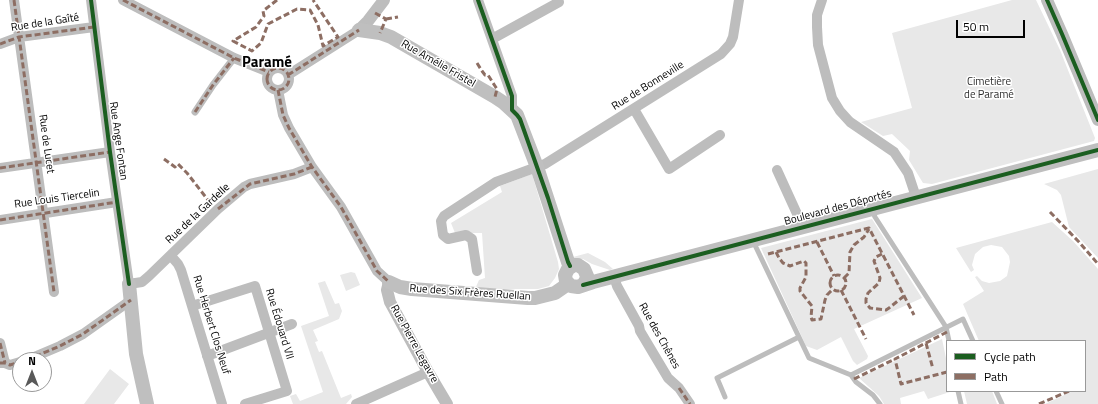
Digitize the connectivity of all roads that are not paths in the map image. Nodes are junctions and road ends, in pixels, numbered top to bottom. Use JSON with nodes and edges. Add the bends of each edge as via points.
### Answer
{"nodes":[{"id":1,"x":14,"y":0,"type":"edge"},
{"id":2,"x":90,"y":0,"type":"edge"},
{"id":3,"x":123,"y":0,"type":"edge"},
{"id":4,"x":384,"y":0,"type":"edge"},
{"id":5,"x":557,"y":0,"type":"edge"},
{"id":6,"x":739,"y":0,"type":"edge"},
{"id":7,"x":822,"y":0,"type":"edge"},
{"id":8,"x":1047,"y":0,"type":"edge"},
{"id":9,"x":479,"y":4,"type":"edge"},
{"id":10,"x":94,"y":27,"type":"junction"},
{"id":11,"x":359,"y":30,"type":"junction"},
{"id":12,"x":19,"y":37,"type":"junction"},
{"id":13,"x":492,"y":39,"type":"junction"},
{"id":14,"x":0,"y":44,"type":"edge"},
{"id":15,"x":234,"y":58,"type":"junction"},
{"id":16,"x":269,"y":72,"type":"junction"},
{"id":17,"x":288,"y":75,"type":"junction"},
{"id":18,"x":278,"y":90,"type":"junction"},
{"id":19,"x":634,"y":109,"type":"junction"},
{"id":20,"x":512,"y":110,"type":"junction"},
{"id":21,"x":195,"y":112,"type":"dead end"},
{"id":22,"x":1098,"y":120,"type":"edge"},
{"id":23,"x":720,"y":135,"type":"dead end"},
{"id":24,"x":1098,"y":150,"type":"edge"},
{"id":25,"x":110,"y":152,"type":"junction"},
{"id":26,"x":37,"y":162,"type":"junction"},
{"id":27,"x":312,"y":167,"type":"junction"},
{"id":28,"x":537,"y":167,"type":"junction"},
{"id":29,"x":0,"y":168,"type":"edge"},
{"id":30,"x":777,"y":170,"type":"dead end"},
{"id":31,"x":916,"y":197,"type":"junction"},
{"id":32,"x":117,"y":202,"type":"junction"},
{"id":33,"x":872,"y":209,"type":"junction"},
{"id":34,"x":44,"y":213,"type":"junction"},
{"id":35,"x":0,"y":220,"type":"edge"},
{"id":36,"x":803,"y":227,"type":"junction"},
{"id":37,"x":752,"y":240,"type":"junction"},
{"id":38,"x":171,"y":256,"type":"junction"},
{"id":39,"x":577,"y":267,"type":"junction"},
{"id":40,"x":476,"y":271,"type":"dead end"},
{"id":41,"x":614,"y":277,"type":"junction"},
{"id":42,"x":389,"y":282,"type":"junction"},
{"id":43,"x":129,"y":284,"type":"junction"},
{"id":44,"x":568,"y":284,"type":"junction"},
{"id":45,"x":583,"y":285,"type":"junction"},
{"id":46,"x":54,"y":292,"type":"dead end"},
{"id":47,"x":131,"y":300,"type":"junction"},
{"id":48,"x":192,"y":306,"type":"junction"},
{"id":49,"x":292,"y":324,"type":"dead end"},
{"id":50,"x":946,"y":327,"type":"junction"},
{"id":51,"x":269,"y":332,"type":"junction"},
{"id":52,"x":799,"y":337,"type":"junction"},
{"id":53,"x":948,"y":340,"type":"edge"},
{"id":54,"x":973,"y":340,"type":"edge"},
{"id":55,"x":0,"y":343,"type":"edge"},
{"id":56,"x":46,"y":352,"type":"edge"},
{"id":57,"x":207,"y":356,"type":"junction"},
{"id":58,"x":2,"y":363,"type":"edge"},
{"id":59,"x":12,"y":364,"type":"edge"},
{"id":60,"x":428,"y":372,"type":"junction"},
{"id":61,"x":852,"y":375,"type":"junction"},
{"id":62,"x":958,"y":392,"type":"edge"},
{"id":63,"x":996,"y":392,"type":"edge"},
{"id":64,"x":725,"y":397,"type":"dead end"},
{"id":65,"x":147,"y":404,"type":"edge"},
{"id":66,"x":222,"y":404,"type":"edge"},
{"id":67,"x":245,"y":404,"type":"edge"},
{"id":68,"x":356,"y":404,"type":"edge"},
{"id":69,"x":448,"y":404,"type":"edge"},
{"id":70,"x":690,"y":404,"type":"edge"},
{"id":71,"x":880,"y":404,"type":"edge"},
{"id":72,"x":961,"y":404,"type":"edge"},
{"id":73,"x":1002,"y":404,"type":"edge"}],
"edges":[{"from":1,"to":12,"type":"street","name":"Rue de Lucet"},
{"from":2,"to":10,"type":"street","name":"Rue Ange Fontan"},
{"from":3,"to":15,"type":"street"},
{"from":4,"to":11,"type":"street"},
{"from":5,"to":13,"type":"street","via":[[559,2]]},
{"from":6,"to":19,"type":"street","name":"Rue de Bonneville","via":[[733,37],[726,49]]},
{"from":7,"to":31,"type":"street","via":[[817,21],[818,45],[832,98],[850,122],[894,152],[908,173]]},
{"from":8,"to":22,"type":"street"},
{"from":9,"to":13,"type":"street"},
{"from":10,"to":12,"type":"street","name":"Rue de la Gaîté"},
{"from":10,"to":25,"type":"street","name":"Rue Ange Fontan"},
{"from":11,"to":17,"type":"street"},
{"from":11,"to":20,"type":"main road","name":"Rue Amélie Fristel","via":[[391,37],[495,97]]},
{"from":12,"to":14,"type":"street","name":"Rue de la Gaîté"},
{"from":12,"to":26,"type":"street","name":"Rue de Lucet"},
{"from":13,"to":20,"type":"street","via":[[512,96]]},
{"from":15,"to":16,"type":"street"},
{"from":15,"to":21,"type":"street"},
{"from":16,"to":17,"type":"street","via":[[279,68]]},
{"from":16,"to":18,"type":"street","via":[[269,86]]},
{"from":17,"to":18,"type":"street","via":[[288,85]]},
{"from":18,"to":27,"type":"street","name":"Rue des Six Frères Ruellan","via":[[283,115]]},
{"from":19,"to":23,"type":"street","via":[[669,169]]},
{"from":19,"to":28,"type":"street","name":"Rue de Bonneville"},
{"from":20,"to":28,"type":"main road","name":"Rue Amélie Fristel","via":[[520,119]]},
{"from":24,"to":31,"type":"main road","name":"Boulevard des Déportés"},
{"from":25,"to":26,"type":"street"},
{"from":25,"to":32,"type":"street","name":"Rue Ange Fontan"},
{"from":26,"to":29,"type":"street"},
{"from":26,"to":34,"type":"street","name":"Rue de Lucet"},
{"from":27,"to":38,"type":"street","name":"Rue de la Gardelle","via":[[250,184],[218,209]]},
{"from":27,"to":42,"type":"street","name":"Rue des Six Frères Ruellan","via":[[341,206],[377,271]]},
{"from":28,"to":39,"type":"main road","name":"Rue Amélie Fristel","via":[[568,262]]},
{"from":28,"to":40,"type":"street","name":"Rue de Bonneville","via":[[496,182],[444,216],[441,221],[443,235],[448,238],[466,235],[472,239]]},
{"from":30,"to":36,"type":"street"},
{"from":31,"to":33,"type":"main road","name":"Boulevard des Déportés"},
{"from":32,"to":34,"type":"street","name":"Rue Louis Tiercelin"},
{"from":32,"to":43,"type":"street","name":"Rue Ange Fontan"},
{"from":33,"to":36,"type":"main road","name":"Boulevard des Déportés"},
{"from":33,"to":50,"type":"lane"},
{"from":34,"to":35,"type":"street","name":"Rue Louis Tiercelin"},
{"from":34,"to":46,"type":"street","name":"Rue de Lucet"},
{"from":36,"to":37,"type":"main road","name":"Boulevard des Déportés"},
{"from":37,"to":41,"type":"main road","name":"Boulevard des Déportés"},
{"from":37,"to":52,"type":"lane"},
{"from":38,"to":43,"type":"street","name":"Rue de la Gardelle","via":[[142,282]]},
{"from":38,"to":48,"type":"street","name":"Rue Herbert Clos Neuf","via":[[181,270]]},
{"from":39,"to":41,"type":"main road"},
{"from":39,"to":44,"type":"main road","via":[[566,271],[565,278]]},
{"from":39,"to":45,"type":"main road","via":[[587,276]]},
{"from":41,"to":45,"type":"main road","name":"Boulevard des Déportés"},
{"from":41,"to":70,"type":"street","name":"Rue des Chênes","via":[[640,326],[640,331],[668,378]]},
{"from":42,"to":44,"type":"main road","name":"Rue des Six Frères Ruellan","via":[[412,289],[528,298],[555,293]]},
{"from":42,"to":60,"type":"street","name":"Rue Pierre Legavre","via":[[387,290],[390,302]]},
{"from":43,"to":47,"type":"main road"},
{"from":44,"to":45,"type":"main road","via":[[574,287]]},
{"from":47,"to":56,"type":"street","via":[[83,334]]},
{"from":47,"to":65,"type":"main road","via":[[136,354]]},
{"from":48,"to":51,"type":"street","name":"Rue Édouard VII","via":[[255,286]]},
{"from":48,"to":57,"type":"street","name":"Rue Herbert Clos Neuf"},
{"from":49,"to":51,"type":"street"},
{"from":50,"to":53,"type":"lane"},
{"from":50,"to":54,"type":"lane","via":[[963,319]]},
{"from":50,"to":61,"type":"lane"},
{"from":51,"to":57,"type":"street"},
{"from":51,"to":67,"type":"street","name":"Rue Édouard VII","via":[[287,391]]},
{"from":52,"to":61,"type":"lane","via":[[809,358]]},
{"from":52,"to":64,"type":"lane","via":[[717,378]]},
{"from":55,"to":58,"type":"street"},
{"from":57,"to":66,"type":"street","name":"Rue Herbert Clos Neuf"},
{"from":58,"to":59,"type":"street"},
{"from":60,"to":68,"type":"street"},
{"from":60,"to":69,"type":"street","name":"Rue Pierre Legavre"},
{"from":61,"to":71,"type":"lane"},
{"from":62,"to":72,"type":"lane"},
{"from":63,"to":73,"type":"lane"}]}
